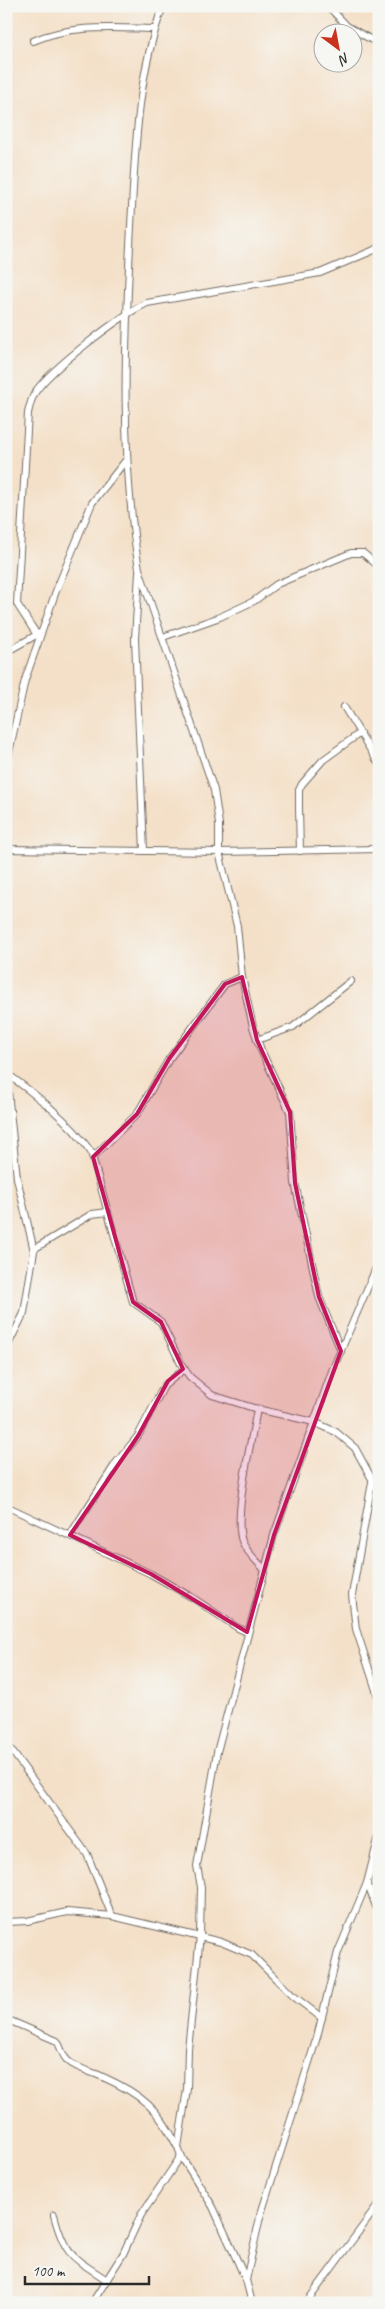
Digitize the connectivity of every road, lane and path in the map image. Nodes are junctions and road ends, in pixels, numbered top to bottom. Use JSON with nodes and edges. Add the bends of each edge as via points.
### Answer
{"nodes":[{"id":1,"x":163,"y":6,"type":"edge"},
{"id":2,"x":328,"y":6,"type":"edge"},
{"id":3,"x":155,"y":29,"type":"junction"},
{"id":4,"x":33,"y":41,"type":"dead end"},
{"id":5,"x":379,"y":44,"type":"edge"},
{"id":6,"x":379,"y":248,"type":"edge"},
{"id":7,"x":127,"y":315,"type":"junction"},
{"id":8,"x":126,"y":460,"type":"junction"},
{"id":9,"x":376,"y":564,"type":"dead end"},
{"id":10,"x":139,"y":569,"type":"junction"},
{"id":11,"x":39,"y":634,"type":"junction"},
{"id":12,"x":163,"y":637,"type":"junction"},
{"id":13,"x":6,"y":652,"type":"edge"},
{"id":14,"x":344,"y":707,"type":"dead end"},
{"id":15,"x":360,"y":733,"type":"junction"},
{"id":16,"x":379,"y":764,"type":"edge"},
{"id":17,"x":6,"y":766,"type":"edge"},
{"id":18,"x":6,"y":849,"type":"edge"},
{"id":19,"x":379,"y":849,"type":"edge"},
{"id":20,"x":144,"y":851,"type":"junction"},
{"id":21,"x":300,"y":851,"type":"junction"},
{"id":22,"x":219,"y":852,"type":"junction"},
{"id":23,"x":242,"y":976,"type":"junction"},
{"id":24,"x":351,"y":981,"type":"dead end"},
{"id":25,"x":258,"y":1040,"type":"junction"},
{"id":26,"x":6,"y":1073,"type":"edge"},
{"id":27,"x":9,"y":1130,"type":"edge"},
{"id":28,"x":93,"y":1157,"type":"junction"},
{"id":29,"x":108,"y":1212,"type":"junction"},
{"id":30,"x":34,"y":1249,"type":"junction"},
{"id":31,"x":379,"y":1261,"type":"edge"},
{"id":32,"x":6,"y":1349,"type":"edge"},
{"id":33,"x":341,"y":1351,"type":"junction"},
{"id":34,"x":184,"y":1369,"type":"junction"},
{"id":35,"x":257,"y":1409,"type":"junction"},
{"id":36,"x":314,"y":1422,"type":"junction"},
{"id":37,"x":372,"y":1482,"type":"junction"},
{"id":38,"x":379,"y":1492,"type":"edge"},
{"id":39,"x":6,"y":1506,"type":"edge"},
{"id":40,"x":70,"y":1535,"type":"junction"},
{"id":41,"x":264,"y":1569,"type":"junction"},
{"id":42,"x":247,"y":1632,"type":"junction"},
{"id":43,"x":379,"y":1699,"type":"edge"},
{"id":44,"x":6,"y":1743,"type":"edge"},
{"id":45,"x":379,"y":1836,"type":"edge"},
{"id":46,"x":367,"y":1882,"type":"junction"},
{"id":47,"x":379,"y":1914,"type":"edge"},
{"id":48,"x":112,"y":1916,"type":"junction"},
{"id":49,"x":6,"y":1922,"type":"edge"},
{"id":50,"x":200,"y":1936,"type":"junction"},
{"id":51,"x":322,"y":2018,"type":"junction"},
{"id":52,"x":6,"y":2019,"type":"edge"},
{"id":53,"x":178,"y":2147,"type":"junction"},
{"id":54,"x":181,"y":2156,"type":"junction"},
{"id":55,"x":379,"y":2204,"type":"edge"},
{"id":56,"x":54,"y":2215,"type":"dead end"},
{"id":57,"x":107,"y":2280,"type":"junction"},
{"id":58,"x":246,"y":2280,"type":"junction"},
{"id":59,"x":92,"y":2303,"type":"edge"},
{"id":60,"x":252,"y":2303,"type":"edge"},
{"id":61,"x":306,"y":2303,"type":"edge"}],
"edges":[{"from":1,"to":3,"type":"street"},
{"from":2,"to":5,"type":"street","via":[[347,26]]},
{"from":3,"to":4,"type":"street","via":[[82,28]]},
{"from":3,"to":7,"type":"street","via":[[140,97]]},
{"from":6,"to":7,"type":"street","via":[[320,273],[147,303]]},
{"from":7,"to":8,"type":"street"},
{"from":7,"to":11,"type":"street","via":[[67,361],[31,400],[17,604]]},
{"from":8,"to":10,"type":"street"},
{"from":8,"to":11,"type":"street","via":[[92,503]]},
{"from":9,"to":12,"type":"street","via":[[363,553],[351,553],[277,584],[254,601],[220,617]]},
{"from":10,"to":12,"type":"street"},
{"from":10,"to":20,"type":"street","via":[[135,639]]},
{"from":11,"to":13,"type":"street"},
{"from":11,"to":17,"type":"street","via":[[24,680]]},
{"from":12,"to":22,"type":"street","via":[[214,790]]},
{"from":14,"to":15,"type":"street"},
{"from":15,"to":16,"type":"street"},
{"from":15,"to":21,"type":"street","via":[[323,760],[302,784],[298,809]]},
{"from":18,"to":20,"type":"street"},
{"from":19,"to":21,"type":"street"},
{"from":20,"to":22,"type":"street"},
{"from":21,"to":22,"type":"street"},
{"from":22,"to":23,"type":"street","via":[[237,926]]},
{"from":23,"to":25,"type":"street"},
{"from":23,"to":28,"type":"street","via":[[225,984],[169,1059],[138,1114]]},
{"from":24,"to":25,"type":"street","via":[[293,1027]]},
{"from":25,"to":33,"type":"street","via":[[290,1112],[295,1183],[319,1297]]},
{"from":26,"to":27,"type":"street"},
{"from":26,"to":28,"type":"street","via":[[76,1133]]},
{"from":27,"to":30,"type":"street"},
{"from":28,"to":29,"type":"street"},
{"from":29,"to":30,"type":"street","via":[[92,1214]]},
{"from":29,"to":34,"type":"street","via":[[133,1302],[161,1322]]},
{"from":30,"to":32,"type":"street","via":[[24,1313]]},
{"from":31,"to":33,"type":"street"},
{"from":33,"to":36,"type":"street"},
{"from":34,"to":35,"type":"street","via":[[212,1395]]},
{"from":34,"to":40,"type":"street","via":[[164,1386],[138,1436],[116,1463]]},
{"from":35,"to":36,"type":"street"},
{"from":35,"to":41,"type":"street","via":[[240,1529],[248,1552]]},
{"from":36,"to":37,"type":"street","via":[[336,1432],[354,1448]]},
{"from":36,"to":41,"type":"street"},
{"from":37,"to":38,"type":"street"},
{"from":37,"to":43,"type":"street","via":[[352,1595],[352,1612]]},
{"from":39,"to":40,"type":"street"},
{"from":40,"to":42,"type":"street","via":[[152,1574]]},
{"from":41,"to":42,"type":"street"},
{"from":42,"to":50,"type":"street","via":[[217,1752],[197,1866]]},
{"from":44,"to":48,"type":"street","via":[[87,1854]]},
{"from":45,"to":46,"type":"street"},
{"from":46,"to":47,"type":"street"},
{"from":46,"to":51,"type":"street","via":[[338,1952]]},
{"from":48,"to":49,"type":"street","via":[[67,1912]]},
{"from":48,"to":50,"type":"street"},
{"from":50,"to":51,"type":"street","via":[[252,1955],[292,1995]]},
{"from":50,"to":53,"type":"street","via":[[187,2089]]},
{"from":51,"to":58,"type":"street","via":[[260,2217]]},
{"from":52,"to":53,"type":"street","via":[[58,2041],[61,2052],[70,2062],[123,2086],[145,2102],[165,2122]]},
{"from":53,"to":54,"type":"street"},
{"from":54,"to":57,"type":"street","via":[[141,2214]]},
{"from":54,"to":58,"type":"street","via":[[213,2207]]},
{"from":55,"to":61,"type":"street"},
{"from":56,"to":57,"type":"street","via":[[66,2249]]},
{"from":57,"to":59,"type":"street"},
{"from":58,"to":60,"type":"street"}]}
